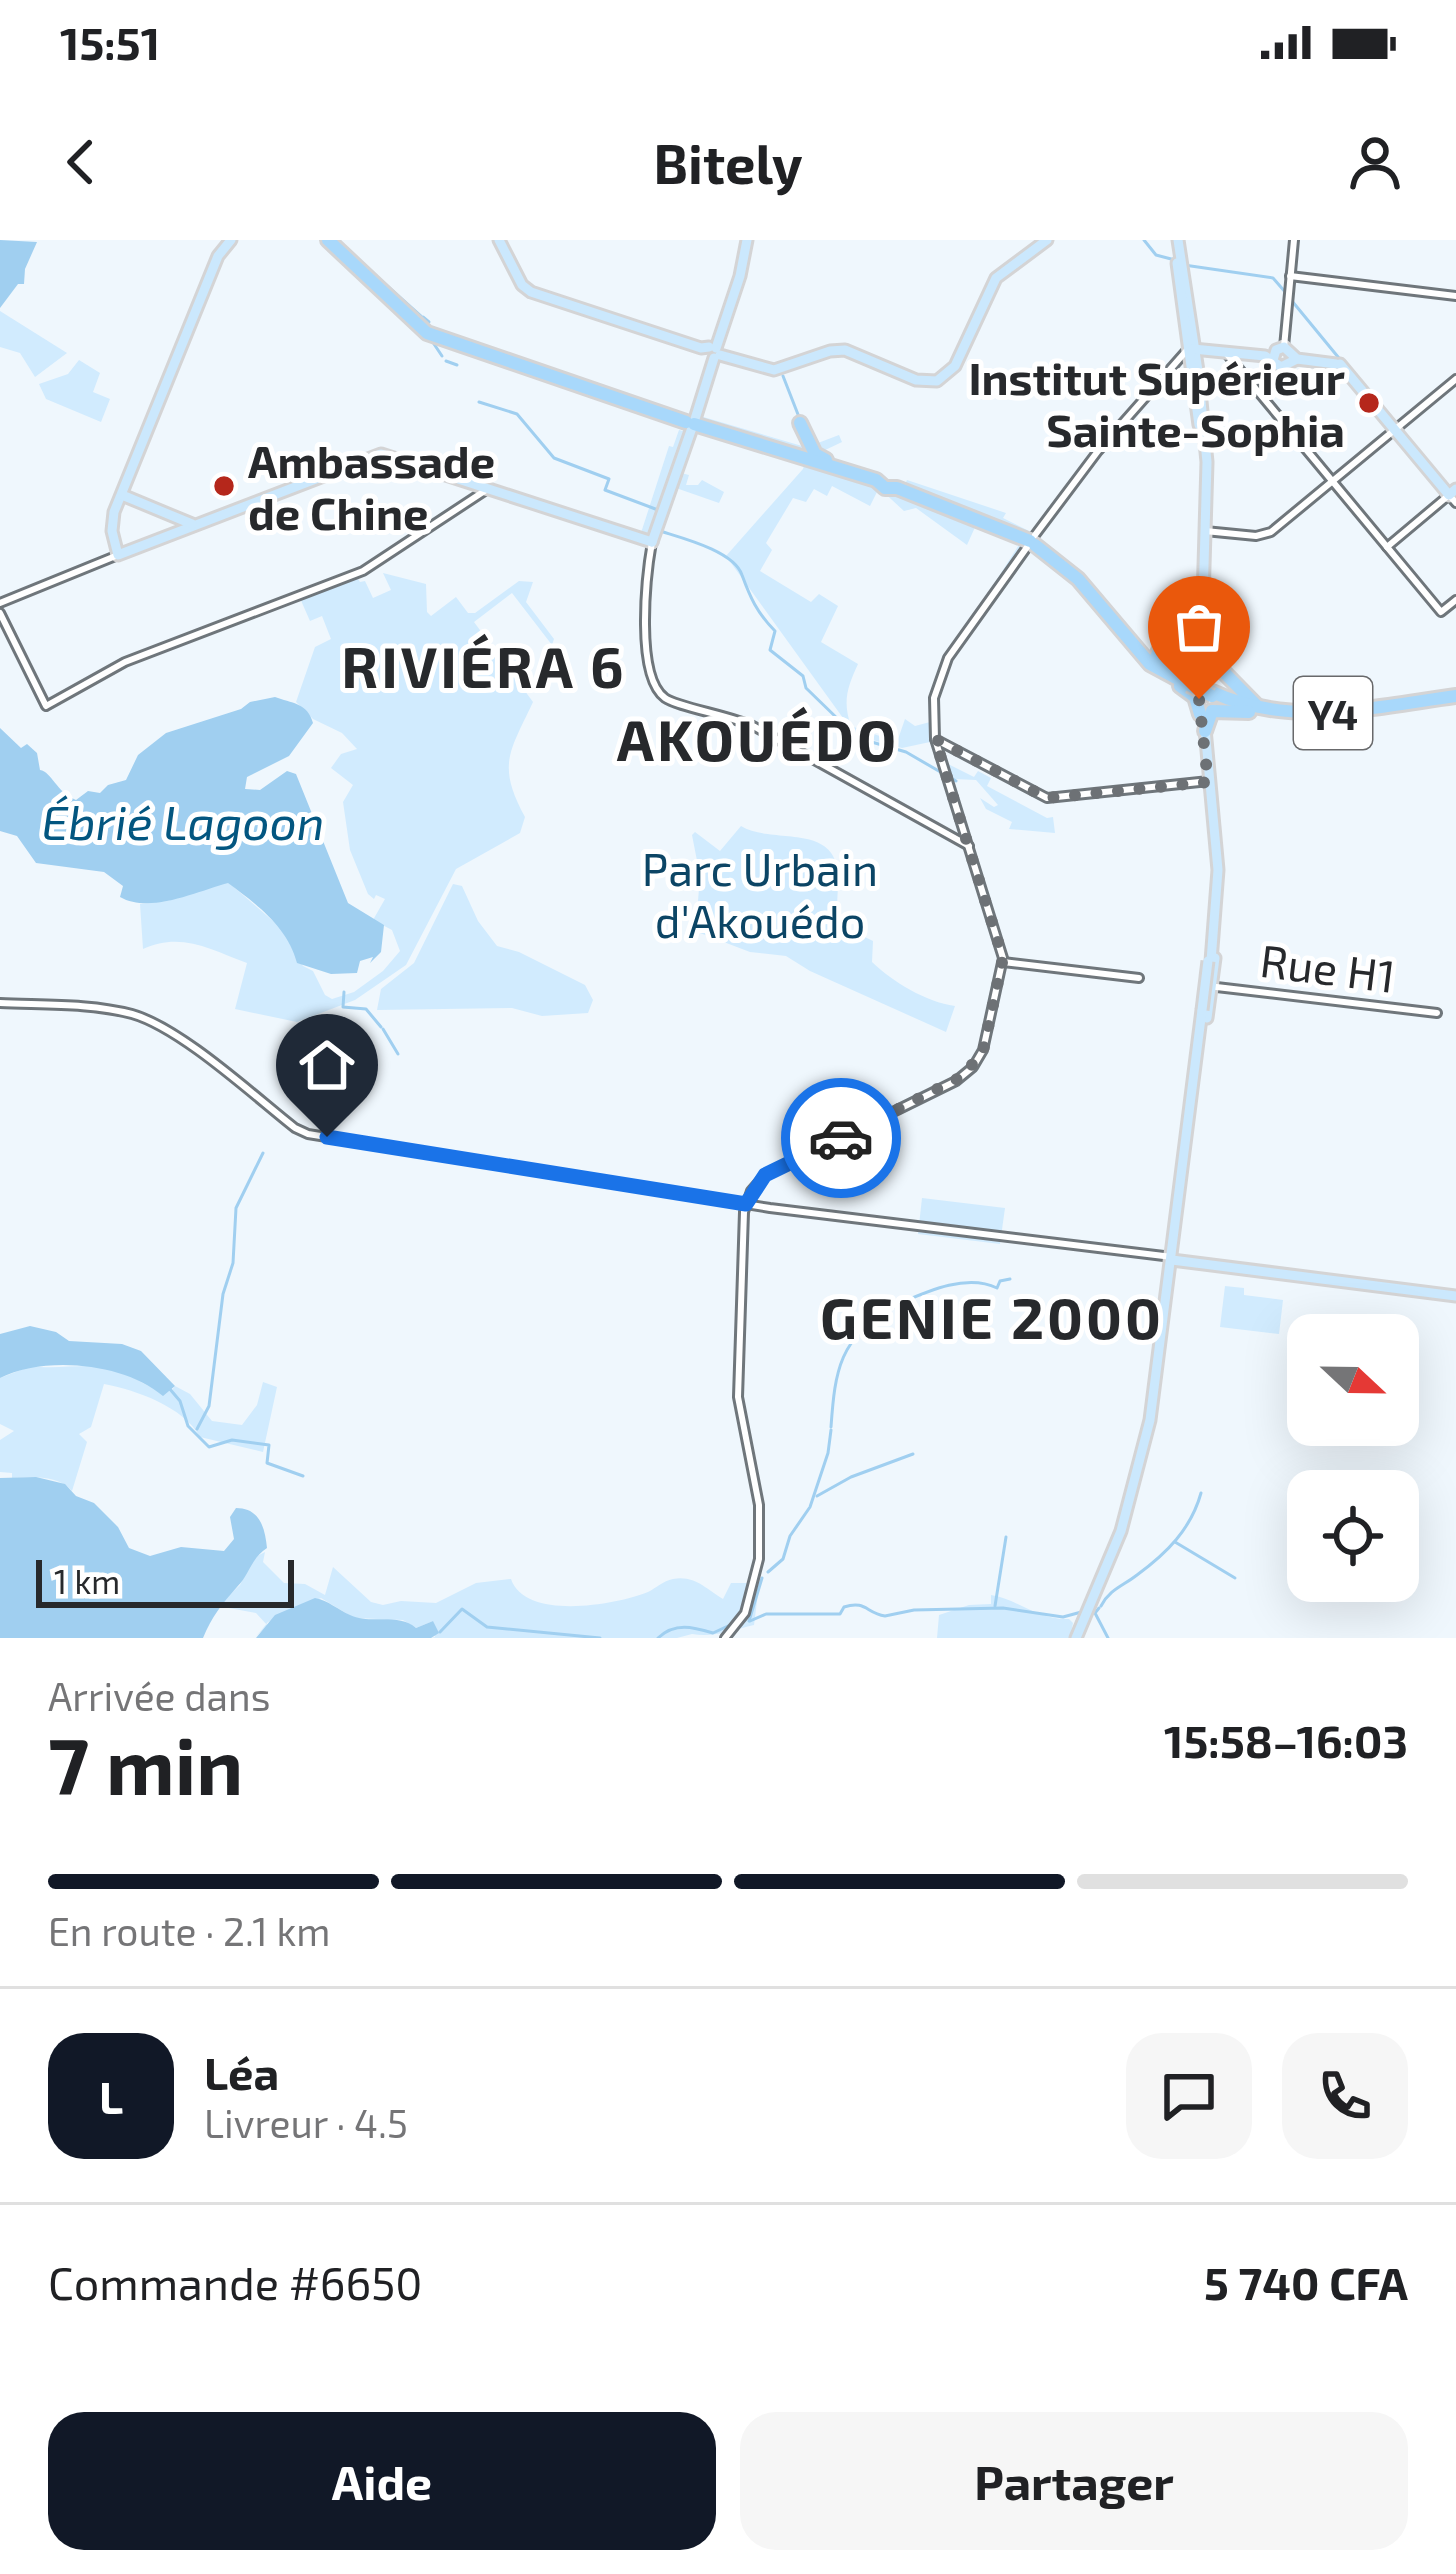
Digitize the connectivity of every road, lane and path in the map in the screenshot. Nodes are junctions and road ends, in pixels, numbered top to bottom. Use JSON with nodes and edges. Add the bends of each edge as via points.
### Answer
{"nodes":[{"id":1,"x":231,"y":240,"type":"edge"},
{"id":2,"x":330,"y":240,"type":"edge"},
{"id":3,"x":499,"y":240,"type":"edge"},
{"id":4,"x":745,"y":240,"type":"edge"},
{"id":5,"x":1047,"y":240,"type":"edge"},
{"id":6,"x":1176,"y":240,"type":"edge"},
{"id":7,"x":1294,"y":240,"type":"edge"},
{"id":8,"x":1290,"y":276,"type":"junction"},
{"id":9,"x":1456,"y":296,"type":"edge"},
{"id":10,"x":1192,"y":350,"type":"junction"},
{"id":11,"x":1225,"y":352,"type":"junction"},
{"id":12,"x":713,"y":354,"type":"junction"},
{"id":13,"x":1282,"y":356,"type":"junction"},
{"id":14,"x":1456,"y":379,"type":"edge"},
{"id":15,"x":691,"y":421,"type":"junction"},
{"id":16,"x":800,"y":423,"type":"dead end"},
{"id":17,"x":1395,"y":430,"type":"junction"},
{"id":18,"x":844,"y":467,"type":"junction"},
{"id":19,"x":1333,"y":481,"type":"junction"},
{"id":20,"x":887,"y":482,"type":"junction"},
{"id":21,"x":488,"y":490,"type":"junction"},
{"id":22,"x":122,"y":495,"type":"junction"},
{"id":23,"x":1454,"y":496,"type":"edge"},
{"id":24,"x":188,"y":526,"type":"junction"},
{"id":25,"x":1205,"y":531,"type":"junction"},
{"id":26,"x":1034,"y":540,"type":"junction"},
{"id":27,"x":652,"y":542,"type":"junction"},
{"id":28,"x":1387,"y":547,"type":"junction"},
{"id":29,"x":118,"y":556,"type":"junction"},
{"id":30,"x":1456,"y":600,"type":"edge"},
{"id":31,"x":0,"y":603,"type":"edge"},
{"id":32,"x":0,"y":613,"type":"edge"},
{"id":33,"x":1200,"y":634,"type":"junction"},
{"id":34,"x":1150,"y":664,"type":"junction"},
{"id":35,"x":1165,"y":670,"type":"junction"},
{"id":36,"x":1202,"y":692,"type":"junction"},
{"id":37,"x":1456,"y":699,"type":"edge"},
{"id":38,"x":1269,"y":712,"type":"junction"},
{"id":39,"x":1200,"y":714,"type":"junction"},
{"id":40,"x":1205,"y":730,"type":"junction"},
{"id":41,"x":937,"y":739,"type":"junction"},
{"id":42,"x":1209,"y":781,"type":"junction"},
{"id":43,"x":971,"y":845,"type":"junction"},
{"id":44,"x":1215,"y":910,"type":"junction"},
{"id":45,"x":1004,"y":962,"type":"junction"},
{"id":46,"x":1139,"y":978,"type":"dead end"},
{"id":47,"x":1207,"y":986,"type":"junction"},
{"id":48,"x":0,"y":1004,"type":"edge"},
{"id":49,"x":1437,"y":1013,"type":"dead end"},
{"id":50,"x":1197,"y":1068,"type":"junction"},
{"id":51,"x":746,"y":1206,"type":"junction"},
{"id":52,"x":1173,"y":1258,"type":"junction"},
{"id":53,"x":1456,"y":1294,"type":"edge"},
{"id":54,"x":726,"y":1638,"type":"edge"},
{"id":55,"x":1078,"y":1638,"type":"edge"}],
"edges":[{"from":1,"to":22,"type":"main road"},
{"from":2,"to":15,"type":"highway","number":"Y4","via":[[449,340]]},
{"from":3,"to":12,"type":"main road","via":[[531,292]]},
{"from":4,"to":12,"type":"main road"},
{"from":5,"to":12,"type":"main road","via":[[996,278],[955,366],[937,381],[841,350],[774,370]]},
{"from":6,"to":10,"type":"main road"},
{"from":7,"to":8,"type":"street"},
{"from":8,"to":9,"type":"street"},
{"from":8,"to":13,"type":"street"},
{"from":10,"to":11,"type":"main road"},
{"from":10,"to":25,"type":"main road","via":[[1207,462]]},
{"from":10,"to":26,"type":"street"},
{"from":10,"to":36,"type":"main road","via":[[1204,465],[1196,633]]},
{"from":11,"to":13,"type":"main road"},
{"from":11,"to":19,"type":"street"},
{"from":12,"to":15,"type":"main road"},
{"from":13,"to":17,"type":"main road","via":[[1336,363]]},
{"from":14,"to":17,"type":"street"},
{"from":15,"to":18,"type":"highway","number":"Y4"},
{"from":15,"to":20,"type":"highway","number":"Y4"},
{"from":15,"to":27,"type":"main road"},
{"from":16,"to":18,"type":"highway","via":[[816,456]]},
{"from":17,"to":19,"type":"street"},
{"from":17,"to":23,"type":"main road"},
{"from":18,"to":20,"type":"highway","number":"Y4"},
{"from":19,"to":25,"type":"street","via":[[1268,534]]},
{"from":19,"to":28,"type":"street"},
{"from":20,"to":26,"type":"highway","number":"Y4"},
{"from":21,"to":24,"type":"main road","via":[[378,454]]},
{"from":21,"to":27,"type":"main road"},
{"from":21,"to":32,"type":"street","via":[[362,571],[125,662],[46,706]]},
{"from":22,"to":24,"type":"main road"},
{"from":22,"to":29,"type":"main road","via":[[112,527]]},
{"from":23,"to":28,"type":"street"},
{"from":24,"to":29,"type":"main road"},
{"from":25,"to":33,"type":"main road"},
{"from":26,"to":34,"type":"highway","number":"Y4"},
{"from":26,"to":35,"type":"highway","number":"Y4","via":[[1080,577]]},
{"from":26,"to":41,"type":"street","via":[[948,658],[936,689]]},
{"from":27,"to":43,"type":"street","via":[[644,609],[650,679],[664,698],[755,727]]},
{"from":28,"to":30,"type":"street","via":[[1442,612]]},
{"from":29,"to":31,"type":"street"},
{"from":33,"to":36,"type":"main road"},
{"from":33,"to":38,"type":"highway","via":[[1204,652]]},
{"from":34,"to":36,"type":"highway","number":"Y4"},
{"from":34,"to":39,"type":"highway","via":[[1192,693]]},
{"from":35,"to":36,"type":"highway","number":"Y4"},
{"from":35,"to":36,"type":"highway","via":[[1155,659],[1160,651],[1191,660]]},
{"from":36,"to":38,"type":"highway","number":"Y4"},
{"from":36,"to":39,"type":"main road"},
{"from":36,"to":40,"type":"main road"},
{"from":37,"to":38,"type":"highway","number":"Y4","via":[[1356,712]]},
{"from":38,"to":40,"type":"highway","via":[[1216,710]]},
{"from":39,"to":42,"type":"main road"},
{"from":40,"to":42,"type":"main road"},
{"from":41,"to":42,"type":"street","via":[[1047,798]]},
{"from":41,"to":43,"type":"street"},
{"from":42,"to":44,"type":"main road"},
{"from":43,"to":45,"type":"street"},
{"from":44,"to":47,"type":"main road"},
{"from":44,"to":50,"type":"main road","bridge":true},
{"from":45,"to":46,"type":"street"},
{"from":45,"to":51,"type":"street","via":[[986,1042],[968,1072],[765,1175]]},
{"from":47,"to":49,"type":"street","name":"Rue H1"},
{"from":47,"to":50,"type":"main road"},
{"from":48,"to":51,"type":"street","via":[[144,1022],[308,1136]]},
{"from":50,"to":52,"type":"main road"},
{"from":51,"to":52,"type":"street"},
{"from":51,"to":52,"type":"street"},
{"from":51,"to":54,"type":"street","via":[[741,1389],[761,1559],[750,1606]]},
{"from":52,"to":53,"type":"main road"},
{"from":52,"to":55,"type":"main road","via":[[1144,1466],[1115,1561]]}]}
